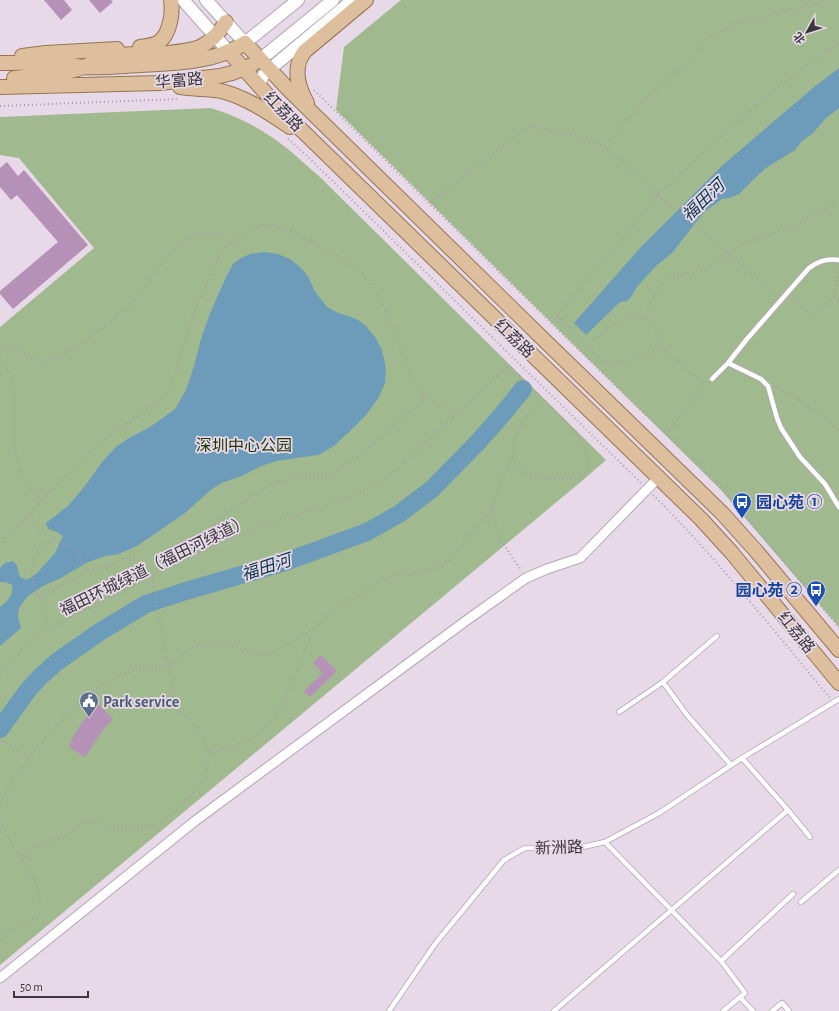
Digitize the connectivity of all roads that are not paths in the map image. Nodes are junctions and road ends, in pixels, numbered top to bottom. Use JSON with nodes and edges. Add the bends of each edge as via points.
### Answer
{"nodes":[{"id":1,"x":171,"y":0,"type":"edge"},
{"id":2,"x":183,"y":0,"type":"edge"},
{"id":3,"x":206,"y":0,"type":"edge"},
{"id":4,"x":298,"y":0,"type":"edge"},
{"id":5,"x":333,"y":0,"type":"edge"},
{"id":6,"x":353,"y":0,"type":"edge"},
{"id":7,"x":366,"y":0,"type":"edge"},
{"id":8,"x":226,"y":22,"type":"junction"},
{"id":9,"x":215,"y":37,"type":"junction"},
{"id":10,"x":245,"y":43,"type":"junction"},
{"id":11,"x":228,"y":52,"type":"junction"},
{"id":12,"x":0,"y":62,"type":"edge"},
{"id":13,"x":265,"y":64,"type":"junction"},
{"id":14,"x":84,"y":67,"type":"junction"},
{"id":15,"x":244,"y":69,"type":"junction"},
{"id":16,"x":0,"y":81,"type":"edge"},
{"id":17,"x":160,"y":83,"type":"junction"},
{"id":18,"x":258,"y":85,"type":"junction"},
{"id":19,"x":0,"y":87,"type":"edge"},
{"id":20,"x":312,"y":112,"type":"junction"},
{"id":21,"x":312,"y":141,"type":"junction"},
{"id":22,"x":839,"y":262,"type":"edge"},
{"id":23,"x":728,"y":362,"type":"junction"},
{"id":24,"x":712,"y":379,"type":"road end"},
{"id":25,"x":658,"y":478,"type":"junction"},
{"id":26,"x":839,"y":507,"type":"edge"},
{"id":27,"x":717,"y":636,"type":"dead end"},
{"id":28,"x":839,"y":650,"type":"edge"},
{"id":29,"x":663,"y":682,"type":"junction"},
{"id":30,"x":839,"y":683,"type":"edge"},
{"id":31,"x":839,"y":699,"type":"edge"},
{"id":32,"x":620,"y":712,"type":"dead end"},
{"id":33,"x":742,"y":758,"type":"junction"},
{"id":34,"x":731,"y":765,"type":"junction"},
{"id":35,"x":788,"y":810,"type":"junction"},
{"id":36,"x":810,"y":837,"type":"dead end"},
{"id":37,"x":605,"y":842,"type":"junction"},
{"id":38,"x":839,"y":870,"type":"edge"},
{"id":39,"x":793,"y":894,"type":"dead end"},
{"id":40,"x":801,"y":902,"type":"dead end"},
{"id":41,"x":671,"y":910,"type":"junction"},
{"id":42,"x":721,"y":961,"type":"junction"},
{"id":43,"x":0,"y":978,"type":"edge"},
{"id":44,"x":740,"y":997,"type":"junction"},
{"id":45,"x":389,"y":1011,"type":"edge"},
{"id":46,"x":554,"y":1011,"type":"edge"},
{"id":47,"x":723,"y":1011,"type":"edge"},
{"id":48,"x":753,"y":1011,"type":"edge"},
{"id":49,"x":772,"y":1011,"type":"edge"},
{"id":50,"x":789,"y":1011,"type":"edge"}],
"edges":[{"from":1,"to":12,"type":"main road","via":[[168,29],[158,43],[150,46],[35,54]]},
{"from":2,"to":9,"type":"main road","name":"红荔路"},
{"from":3,"to":8,"type":"main road","name":"红荔路"},
{"from":4,"to":10,"type":"main road","name":"华富路"},
{"from":5,"to":13,"type":"main road","name":"华富路"},
{"from":6,"to":13,"type":"main road","name":"华富路"},
{"from":7,"to":20,"type":"main road","via":[[301,56],[297,70],[298,80]]},
{"from":8,"to":9,"type":"main road","name":"华富路"},
{"from":8,"to":10,"type":"main road","name":"红荔路"},
{"from":9,"to":11,"type":"main road","name":"红荔路"},
{"from":9,"to":14,"type":"main road","name":"华富路","via":[[189,50],[115,56]]},
{"from":10,"to":11,"type":"main road","name":"华富路"},
{"from":10,"to":13,"type":"main road","name":"红荔路"},
{"from":11,"to":14,"type":"main road","name":"华富路","via":[[180,63]]},
{"from":11,"to":15,"type":"main road","name":"红荔路"},
{"from":12,"to":14,"type":"main road","name":"华富路","via":[[54,63]]},
{"from":13,"to":15,"type":"main road","name":"华富路"},
{"from":13,"to":18,"type":"main road","name":"华富路"},
{"from":13,"to":20,"type":"main road","name":"红荔路"},
{"from":14,"to":16,"type":"main road","name":"华富路"},
{"from":15,"to":17,"type":"main road","name":"华富路","via":[[220,76]]},
{"from":15,"to":18,"type":"main road","name":"红荔路"},
{"from":17,"to":19,"type":"main road","name":"华富路"},
{"from":17,"to":21,"type":"main road","via":[[187,89],[221,91],[238,96]]},
{"from":18,"to":21,"type":"main road","name":"红荔路"},
{"from":20,"to":28,"type":"main road","name":"红荔路","via":[[717,508],[746,538]]},
{"from":21,"to":25,"type":"main road","name":"红荔路"},
{"from":22,"to":23,"type":"lane","via":[[827,259],[814,264]]},
{"from":23,"to":24,"type":"lane"},
{"from":23,"to":26,"type":"lane","via":[[761,379],[768,386],[781,428],[800,457],[825,484]]},
{"from":25,"to":30,"type":"main road","name":"红荔路","via":[[717,537]]},
{"from":25,"to":43,"type":"street","via":[[580,558],[526,578],[461,624],[195,821]]},
{"from":27,"to":29,"type":"lane"},
{"from":29,"to":32,"type":"lane"},
{"from":29,"to":34,"type":"lane","via":[[687,715]]},
{"from":31,"to":33,"type":"lane","name":"新洲路"},
{"from":33,"to":34,"type":"lane","name":"新洲路"},
{"from":33,"to":35,"type":"lane"},
{"from":34,"to":37,"type":"lane","name":"新洲路","via":[[659,812]]},
{"from":35,"to":36,"type":"lane"},
{"from":35,"to":41,"type":"lane"},
{"from":37,"to":41,"type":"lane"},
{"from":37,"to":45,"type":"lane","name":"新洲路","via":[[578,848],[525,848],[504,860],[435,944]]},
{"from":38,"to":40,"type":"lane"},
{"from":39,"to":42,"type":"lane"},
{"from":41,"to":42,"type":"lane"},
{"from":41,"to":46,"type":"lane"},
{"from":42,"to":44,"type":"lane","via":[[745,993]]},
{"from":44,"to":47,"type":"lane"},
{"from":44,"to":48,"type":"lane"},
{"from":49,"to":50,"type":"lane","via":[[782,1003]]}]}
